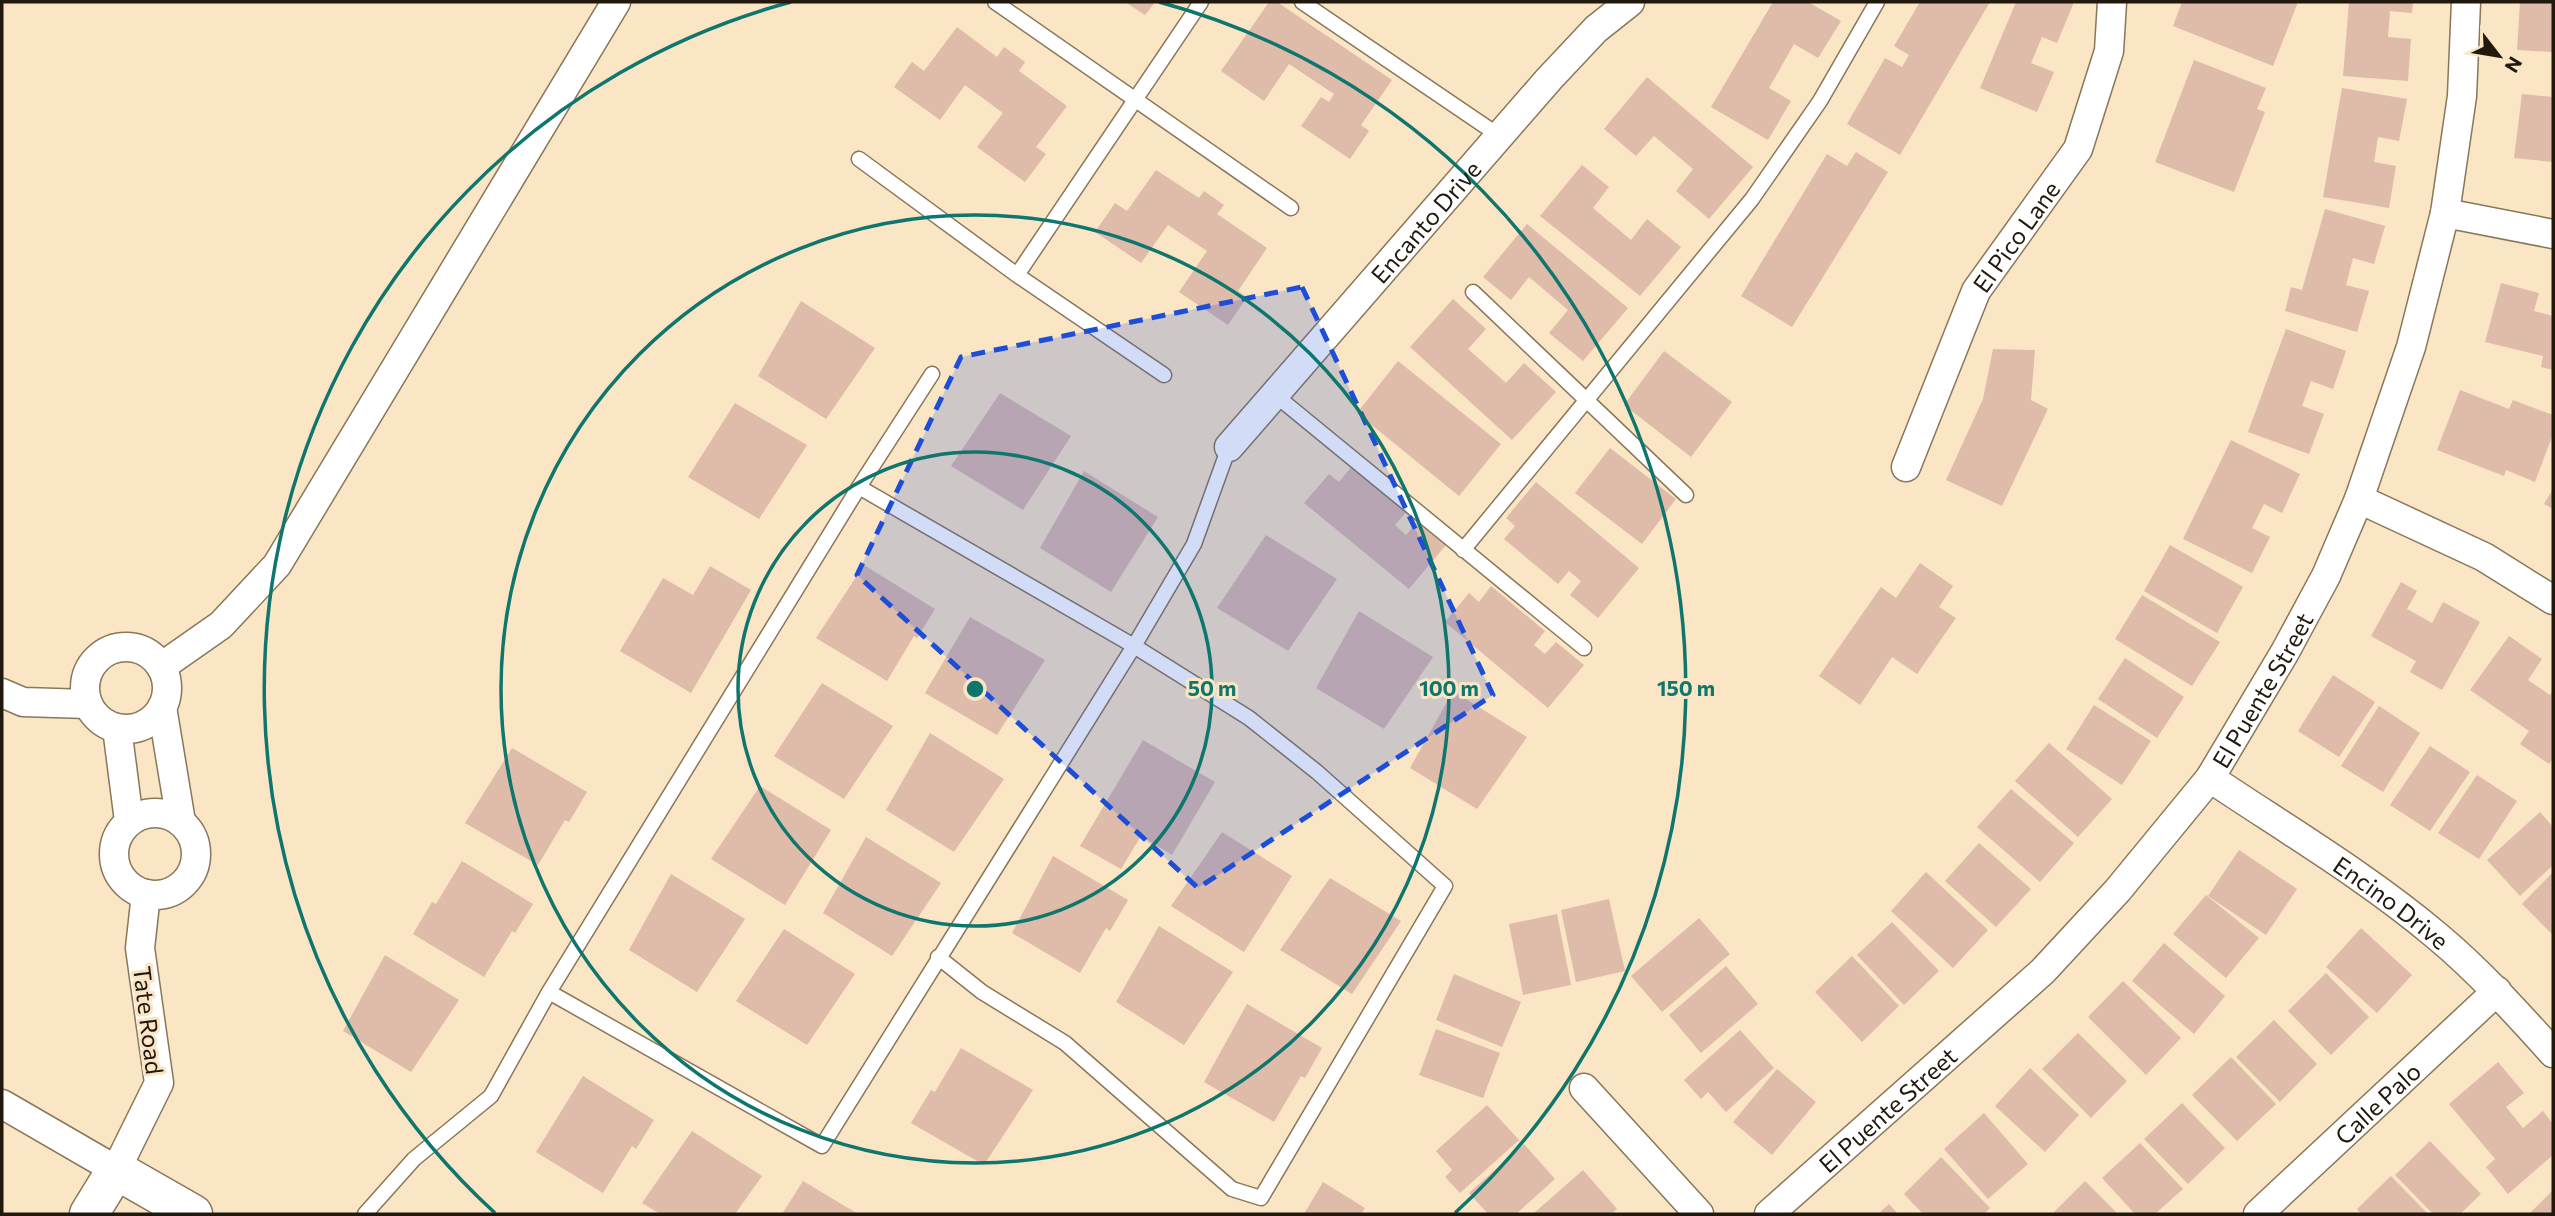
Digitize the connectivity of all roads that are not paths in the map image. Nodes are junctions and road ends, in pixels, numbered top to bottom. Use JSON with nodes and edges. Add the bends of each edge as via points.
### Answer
{"nodes":[{"id":1,"x":616,"y":2,"type":"edge"},
{"id":2,"x":995,"y":2,"type":"edge"},
{"id":3,"x":1201,"y":2,"type":"edge"},
{"id":4,"x":1302,"y":2,"type":"edge"},
{"id":5,"x":1630,"y":2,"type":"edge"},
{"id":6,"x":1877,"y":2,"type":"edge"},
{"id":7,"x":2112,"y":2,"type":"edge"},
{"id":8,"x":2466,"y":2,"type":"edge"},
{"id":9,"x":1135,"y":101,"type":"junction"},
{"id":10,"x":1501,"y":137,"type":"junction"},
{"id":11,"x":859,"y":159,"type":"dead end"},
{"id":12,"x":1291,"y":208,"type":"dead end"},
{"id":13,"x":2445,"y":213,"type":"junction"},
{"id":14,"x":2553,"y":234,"type":"edge"},
{"id":15,"x":1017,"y":275,"type":"junction"},
{"id":16,"x":1474,"y":292,"type":"dead end"},
{"id":17,"x":932,"y":374,"type":"dead end"},
{"id":18,"x":1164,"y":374,"type":"dead end"},
{"id":19,"x":1274,"y":394,"type":"junction"},
{"id":20,"x":1586,"y":401,"type":"junction"},
{"id":21,"x":1229,"y":447,"type":"joint"},
{"id":22,"x":1906,"y":467,"type":"dead end"},
{"id":23,"x":859,"y":487,"type":"junction"},
{"id":24,"x":1686,"y":495,"type":"dead end"},
{"id":25,"x":2359,"y":499,"type":"junction"},
{"id":26,"x":1463,"y":550,"type":"junction"},
{"id":27,"x":2553,"y":600,"type":"edge"},
{"id":28,"x":1134,"y":646,"type":"junction"},
{"id":29,"x":1584,"y":648,"type":"dead end"},
{"id":30,"x":161,"y":667,"type":"junction"},
{"id":31,"x":2,"y":693,"type":"edge"},
{"id":32,"x":88,"y":704,"type":"junction"},
{"id":33,"x":162,"y":707,"type":"junction"},
{"id":34,"x":117,"y":728,"type":"junction"},
{"id":35,"x":2210,"y":778,"type":"junction"},
{"id":36,"x":130,"y":821,"type":"junction"},
{"id":37,"x":181,"y":822,"type":"junction"},
{"id":38,"x":146,"y":894,"type":"junction"},
{"id":39,"x":938,"y":957,"type":"junction"},
{"id":40,"x":2497,"y":991,"type":"junction"},
{"id":41,"x":548,"y":992,"type":"junction"},
{"id":42,"x":2553,"y":1053,"type":"edge"},
{"id":43,"x":1584,"y":1088,"type":"dead end"},
{"id":44,"x":2,"y":1104,"type":"edge"},
{"id":45,"x":116,"y":1170,"type":"junction"},
{"id":46,"x":89,"y":1214,"type":"edge"},
{"id":47,"x":192,"y":1214,"type":"edge"},
{"id":48,"x":365,"y":1214,"type":"edge"},
{"id":49,"x":1699,"y":1214,"type":"edge"},
{"id":50,"x":1769,"y":1214,"type":"edge"},
{"id":51,"x":2258,"y":1214,"type":"edge"}],
"edges":[{"from":1,"to":30,"type":"street","via":[[277,565],[221,625]]},
{"from":2,"to":9,"type":"lane"},
{"from":3,"to":9,"type":"lane"},
{"from":4,"to":10,"type":"lane"},
{"from":5,"to":10,"type":"street","name":"Encanto Drive","via":[[1596,29]]},
{"from":6,"to":20,"type":"lane","via":[[1820,101],[1752,199]]},
{"from":7,"to":22,"type":"street","name":"El Pico Lane","via":[[2109,51],[2078,149],[1976,291]]},
{"from":8,"to":13,"type":"street","name":"El Puente Street","via":[[2462,96]]},
{"from":9,"to":12,"type":"lane"},
{"from":9,"to":15,"type":"lane"},
{"from":10,"to":19,"type":"street","name":"Encanto Drive"},
{"from":11,"to":15,"type":"lane"},
{"from":13,"to":14,"type":"street"},
{"from":13,"to":25,"type":"street","name":"El Puente Street","via":[[2410,347]]},
{"from":15,"to":18,"type":"lane"},
{"from":16,"to":20,"type":"lane"},
{"from":17,"to":23,"type":"lane"},
{"from":19,"to":21,"type":"street","name":"Encanto Drive"},
{"from":19,"to":26,"type":"lane"},
{"from":20,"to":24,"type":"lane"},
{"from":20,"to":26,"type":"lane"},
{"from":21,"to":28,"type":"lane","via":[[1194,544]]},
{"from":23,"to":28,"type":"lane"},
{"from":23,"to":41,"type":"lane"},
{"from":25,"to":27,"type":"street","via":[[2484,556]]},
{"from":25,"to":35,"type":"street","name":"El Puente Street","via":[[2326,576]]},
{"from":26,"to":29,"type":"lane"},
{"from":28,"to":39,"type":"lane"},
{"from":28,"to":39,"type":"lane","via":[[1249,718],[1445,886],[1261,1198],[1232,1189],[1065,1042],[982,992]]},
{"from":30,"to":32,"type":"street","via":[[140,649],[112,649],[100,656],[86,677]]},
{"from":30,"to":33,"type":"street","via":[[166,680]]},
{"from":31,"to":32,"type":"street","via":[[23,702]]},
{"from":32,"to":34,"type":"street","via":[[105,723]]},
{"from":33,"to":34,"type":"street","via":[[143,725]]},
{"from":33,"to":37,"type":"street"},
{"from":34,"to":36,"type":"street"},
{"from":35,"to":40,"type":"street","name":"Encino Drive","via":[[2380,892]]},
{"from":35,"to":50,"type":"street","name":"El Puente Street","via":[[2118,890],[2043,971]]},
{"from":36,"to":37,"type":"street","via":[[155,813]]},
{"from":36,"to":38,"type":"street","via":[[115,843],[117,869],[124,881]]},
{"from":37,"to":38,"type":"street","via":[[195,846],[191,873],[172,891]]},
{"from":38,"to":45,"type":"street","name":"Tate Road","via":[[140,948],[159,1083]]},
{"from":39,"to":41,"type":"lane","via":[[822,1146]]},
{"from":40,"to":42,"type":"street","name":"Encino Drive"},
{"from":40,"to":51,"type":"street","name":"Calle Palo"},
{"from":41,"to":48,"type":"lane","via":[[491,1096],[414,1159]]},
{"from":43,"to":49,"type":"street"},
{"from":44,"to":45,"type":"street"},
{"from":45,"to":46,"type":"street","name":"Tate Road"},
{"from":45,"to":47,"type":"street"}]}
